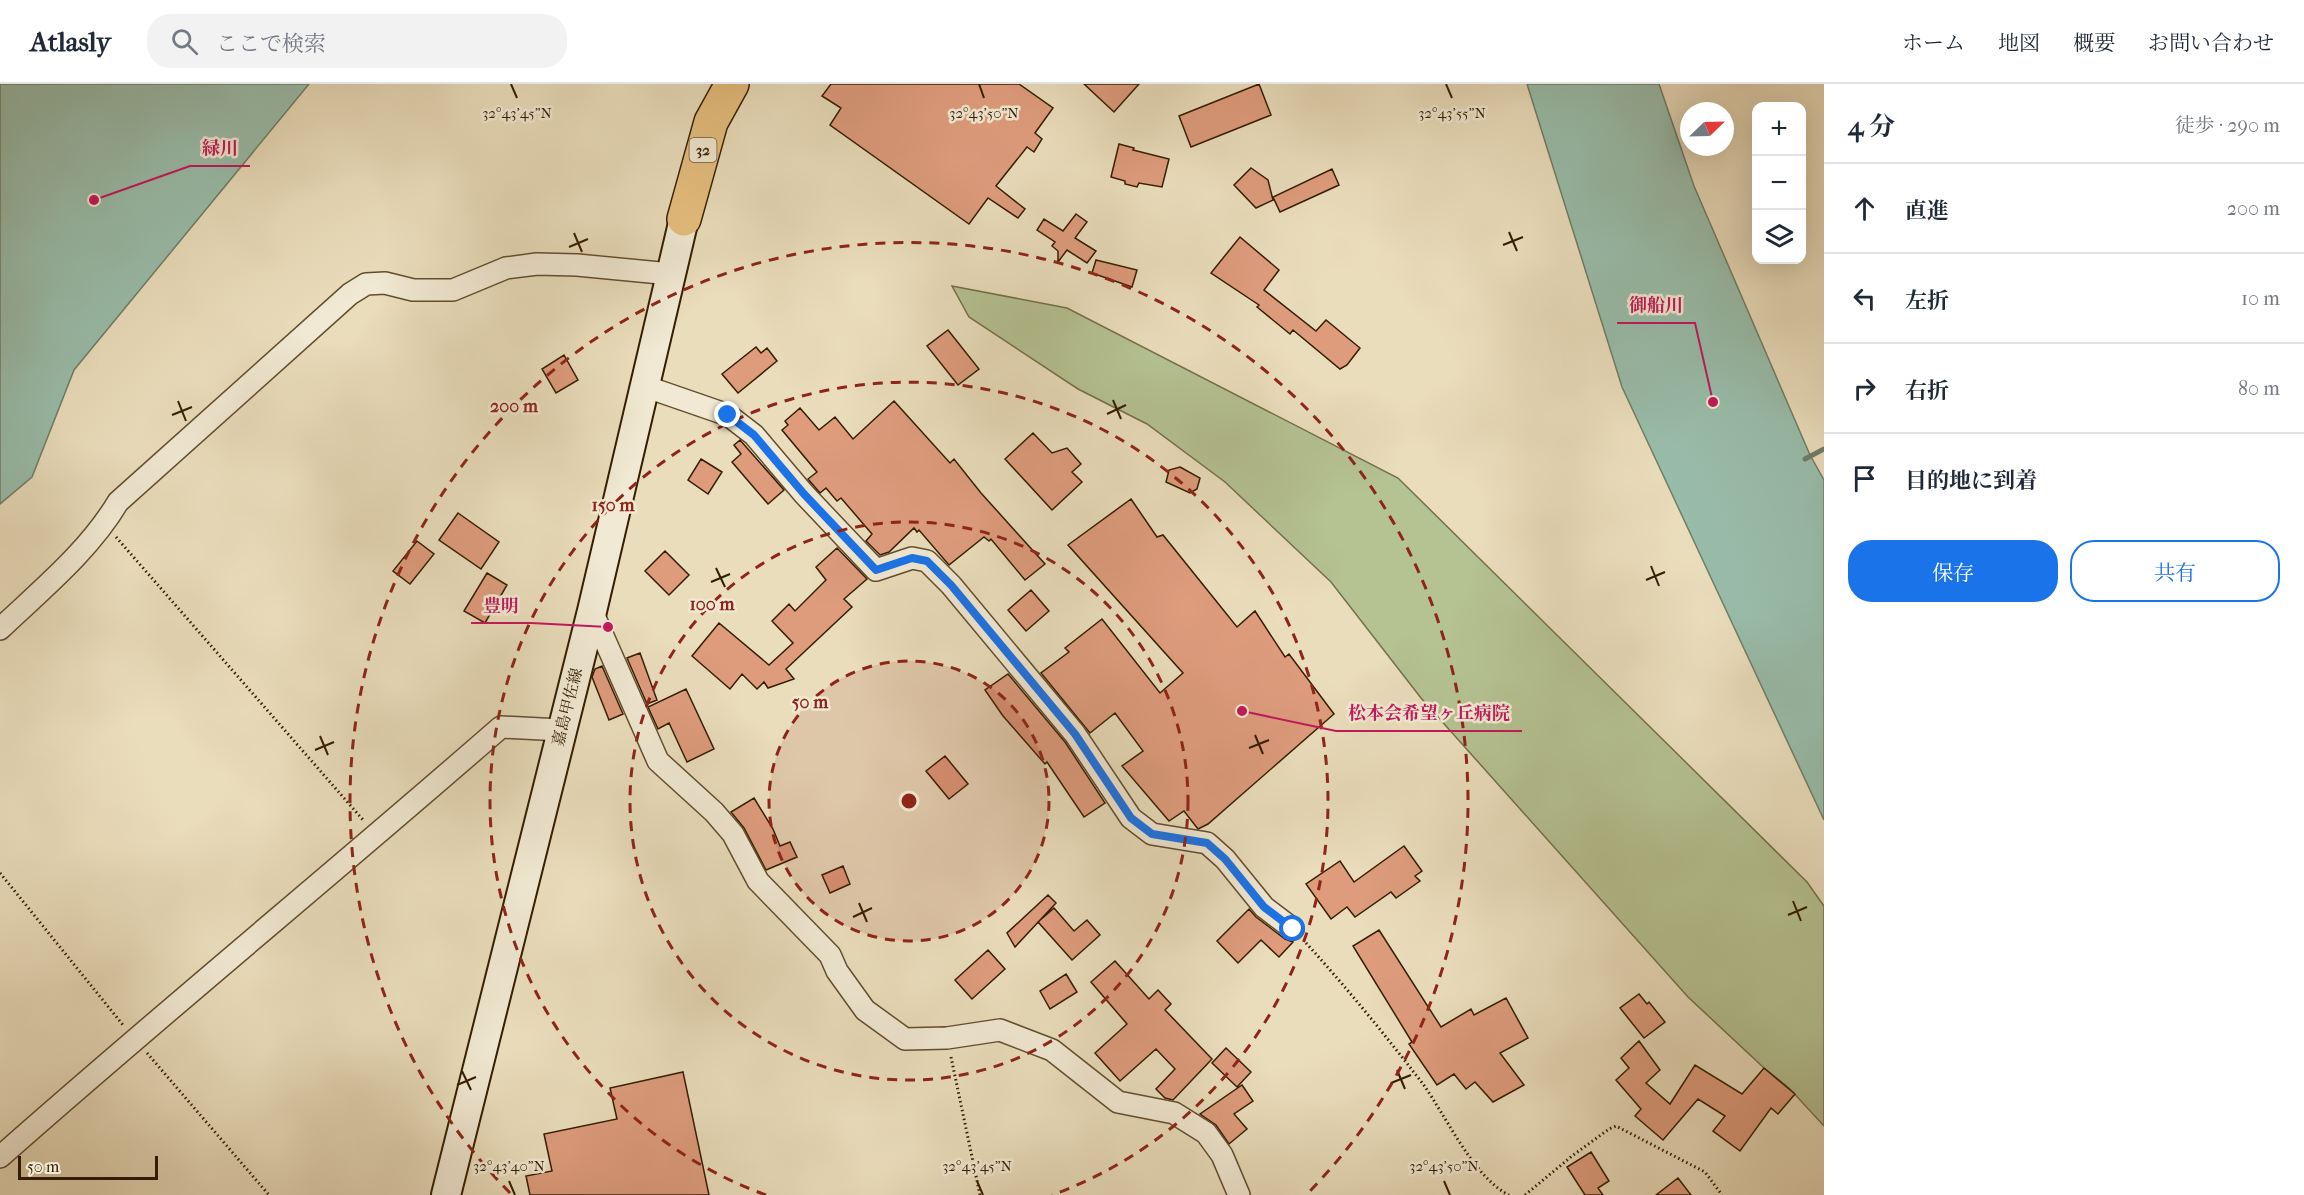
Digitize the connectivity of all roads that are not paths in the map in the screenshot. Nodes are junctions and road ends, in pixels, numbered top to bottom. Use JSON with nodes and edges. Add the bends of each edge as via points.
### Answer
{"nodes":[{"id":1,"x":732,"y":84,"type":"edge"},
{"id":2,"x":684,"y":219,"type":"joint"},
{"id":3,"x":671,"y":274,"type":"junction"},
{"id":4,"x":644,"y":386,"type":"junction"},
{"id":5,"x":592,"y":610,"type":"junction"},
{"id":6,"x":0,"y":629,"type":"edge"},
{"id":7,"x":561,"y":730,"type":"junction"},
{"id":8,"x":1293,"y":929,"type":"road end"},
{"id":9,"x":0,"y":1157,"type":"edge"},
{"id":10,"x":446,"y":1195,"type":"edge"},
{"id":11,"x":1239,"y":1195,"type":"edge"}],
"edges":[{"from":1,"to":2,"type":"main road","number":"32","via":[[711,122]]},
{"from":2,"to":3,"type":"main road","name":"嘉島甲佐線"},
{"from":3,"to":4,"type":"main road","name":"嘉島甲佐線"},
{"from":3,"to":6,"type":"street","via":[[537,264],[506,268],[453,290],[366,284],[350,294],[118,502],[105,524]]},
{"from":4,"to":5,"type":"main road","name":"嘉島甲佐線"},
{"from":4,"to":8,"type":"street","via":[[728,415],[746,428],[876,570],[912,558],[927,561],[1075,734],[1131,818],[1152,834],[1207,843],[1264,907]]},
{"from":5,"to":7,"type":"main road","name":"嘉島甲佐線"},
{"from":5,"to":11,"type":"street","via":[[658,761],[733,834],[759,881],[830,955],[865,1010],[905,1039],[1000,1030],[1052,1050],[1118,1102],[1174,1113],[1206,1133],[1222,1155]]},
{"from":7,"to":9,"type":"street","via":[[501,727],[134,1038]]},
{"from":7,"to":10,"type":"main road","name":"嘉島甲佐線"}]}
